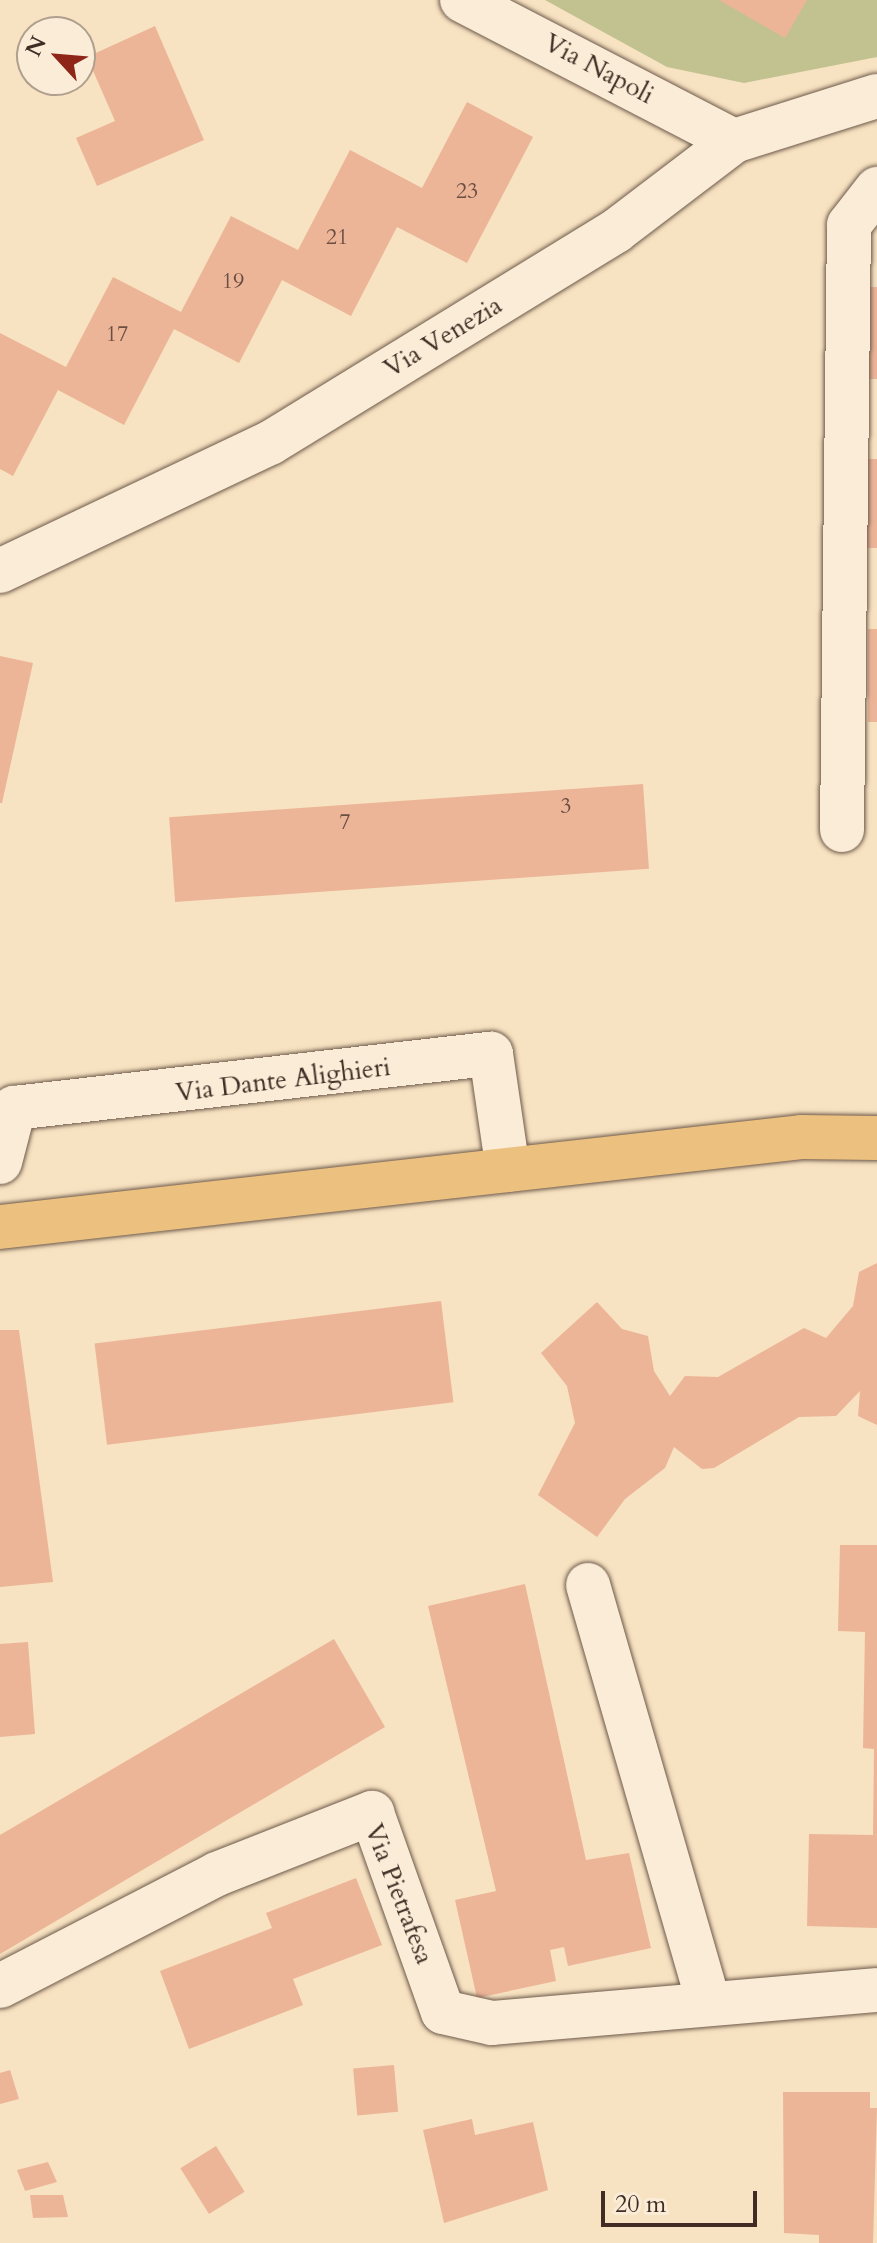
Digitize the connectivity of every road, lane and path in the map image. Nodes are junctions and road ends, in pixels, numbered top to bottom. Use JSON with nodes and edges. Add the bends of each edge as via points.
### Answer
{"nodes":[{"id":1,"x":462,"y":0,"type":"edge"},
{"id":2,"x":877,"y":96,"type":"edge"},
{"id":3,"x":734,"y":141,"type":"junction"},
{"id":4,"x":877,"y":189,"type":"edge"},
{"id":5,"x":0,"y":571,"type":"edge"},
{"id":6,"x":842,"y":830,"type":"dead end"},
{"id":7,"x":877,"y":1109,"type":"edge"},
{"id":8,"x":801,"y":1137,"type":"junction"},
{"id":9,"x":877,"y":1138,"type":"edge"},
{"id":10,"x":0,"y":1162,"type":"edge"},
{"id":11,"x":508,"y":1170,"type":"junction"},
{"id":12,"x":0,"y":1227,"type":"edge"},
{"id":13,"x":588,"y":1585,"type":"dead end"},
{"id":14,"x":0,"y":1986,"type":"edge"},
{"id":15,"x":877,"y":1990,"type":"edge"},
{"id":16,"x":709,"y":2003,"type":"junction"}],
"edges":[{"from":1,"to":3,"type":"street","name":"Via Napoli"},
{"from":2,"to":3,"type":"street","name":"Via Venezia"},
{"from":3,"to":5,"type":"street","name":"Via Venezia","via":[[616,231],[270,443]]},
{"from":4,"to":6,"type":"street","via":[[849,225]]},
{"from":7,"to":8,"type":"main road"},
{"from":8,"to":9,"type":"main road"},
{"from":8,"to":11,"type":"main road"},
{"from":10,"to":11,"type":"street","name":"Via Dante Alighieri","via":[[14,1108],[491,1054]]},
{"from":11,"to":12,"type":"main road"},
{"from":13,"to":16,"type":"street"},
{"from":14,"to":16,"type":"street","name":"Via Pietrafesa","via":[[217,1874],[372,1813],[443,2012],[492,2023]]},
{"from":15,"to":16,"type":"street","name":"Via Pietrafesa"}]}
